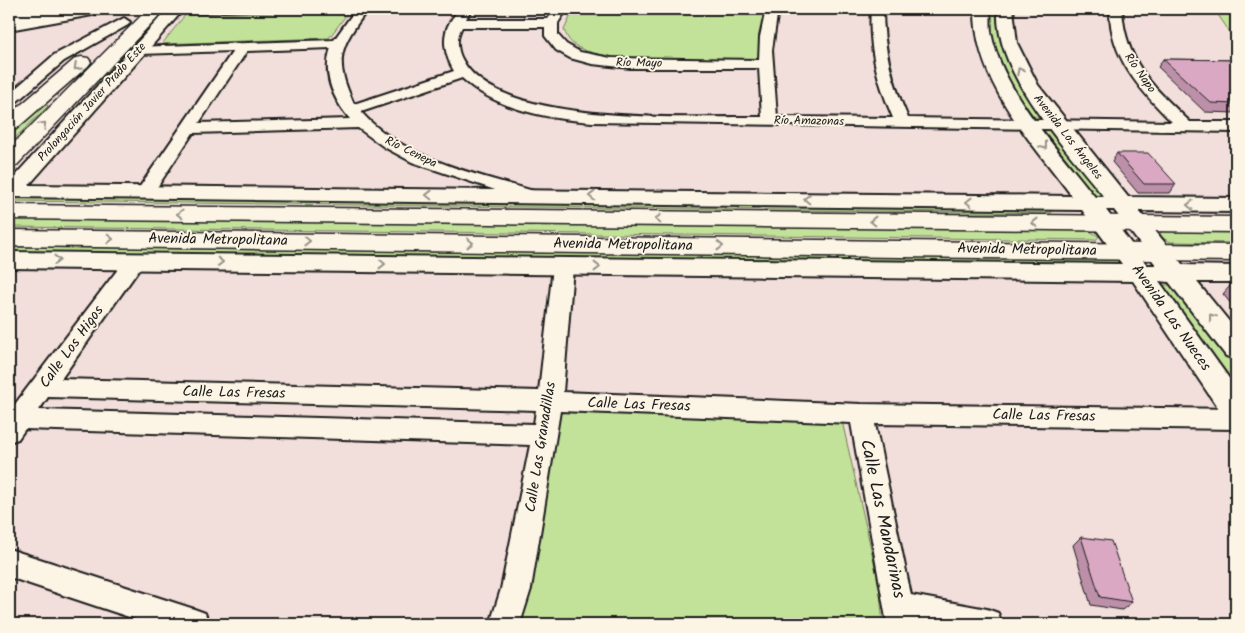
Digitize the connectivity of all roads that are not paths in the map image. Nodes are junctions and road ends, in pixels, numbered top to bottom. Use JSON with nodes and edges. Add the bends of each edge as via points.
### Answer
{"nodes":[{"id":1,"x":19,"y":9,"type":"edge"},
{"id":2,"x":55,"y":9,"type":"edge"},
{"id":3,"x":98,"y":9,"type":"edge"},
{"id":4,"x":137,"y":9,"type":"edge"},
{"id":5,"x":362,"y":9,"type":"edge"},
{"id":6,"x":465,"y":9,"type":"edge"},
{"id":7,"x":561,"y":9,"type":"edge"},
{"id":8,"x":772,"y":9,"type":"edge"},
{"id":9,"x":877,"y":9,"type":"edge"},
{"id":10,"x":983,"y":9,"type":"edge"},
{"id":11,"x":1006,"y":9,"type":"edge"},
{"id":12,"x":1116,"y":9,"type":"edge"},
{"id":13,"x":9,"y":11,"type":"edge"},
{"id":14,"x":166,"y":13,"type":"edge"},
{"id":15,"x":9,"y":17,"type":"edge"},
{"id":16,"x":455,"y":23,"type":"junction"},
{"id":17,"x":552,"y":23,"type":"junction"},
{"id":18,"x":9,"y":25,"type":"edge"},
{"id":19,"x":130,"y":37,"type":"junction"},
{"id":20,"x":338,"y":44,"type":"junction"},
{"id":21,"x":242,"y":48,"type":"junction"},
{"id":22,"x":765,"y":64,"type":"junction"},
{"id":23,"x":463,"y":73,"type":"junction"},
{"id":24,"x":77,"y":91,"type":"junction"},
{"id":25,"x":9,"y":101,"type":"edge"},
{"id":26,"x":351,"y":110,"type":"junction"},
{"id":27,"x":81,"y":115,"type":"junction"},
{"id":28,"x":770,"y":120,"type":"junction"},
{"id":29,"x":902,"y":122,"type":"junction"},
{"id":30,"x":362,"y":123,"type":"junction"},
{"id":31,"x":1028,"y":124,"type":"junction"},
{"id":32,"x":1056,"y":124,"type":"junction"},
{"id":33,"x":9,"y":125,"type":"edge"},
{"id":34,"x":1186,"y":126,"type":"junction"},
{"id":35,"x":1236,"y":127,"type":"edge"},
{"id":36,"x":188,"y":128,"type":"junction"},
{"id":37,"x":9,"y":160,"type":"edge"},
{"id":38,"x":146,"y":192,"type":"junction"},
{"id":39,"x":531,"y":196,"type":"junction"},
{"id":40,"x":10,"y":199,"type":"edge"},
{"id":41,"x":1087,"y":204,"type":"junction"},
{"id":42,"x":1120,"y":204,"type":"junction"},
{"id":43,"x":1236,"y":205,"type":"edge"},
{"id":44,"x":1103,"y":223,"type":"junction"},
{"id":45,"x":1137,"y":223,"type":"junction"},
{"id":46,"x":1236,"y":225,"type":"edge"},
{"id":47,"x":9,"y":238,"type":"edge"},
{"id":48,"x":1159,"y":251,"type":"junction"},
{"id":49,"x":1236,"y":252,"type":"edge"},
{"id":50,"x":9,"y":260,"type":"edge"},
{"id":51,"x":135,"y":261,"type":"junction"},
{"id":52,"x":1131,"y":261,"type":"junction"},
{"id":53,"x":563,"y":267,"type":"junction"},
{"id":54,"x":1177,"y":272,"type":"junction"},
{"id":55,"x":1236,"y":274,"type":"edge"},
{"id":56,"x":1236,"y":350,"type":"edge"},
{"id":57,"x":41,"y":388,"type":"junction"},
{"id":58,"x":550,"y":401,"type":"junction"},
{"id":59,"x":1236,"y":411,"type":"edge"},
{"id":60,"x":861,"y":414,"type":"junction"},
{"id":61,"x":1236,"y":419,"type":"edge"},
{"id":62,"x":14,"y":426,"type":"edge"},
{"id":63,"x":544,"y":435,"type":"junction"},
{"id":64,"x":9,"y":563,"type":"edge"},
{"id":65,"x":901,"y":616,"type":"edge"},
{"id":66,"x":194,"y":624,"type":"edge"},
{"id":67,"x":505,"y":624,"type":"edge"},
{"id":68,"x":987,"y":624,"type":"edge"}],
"edges":[{"from":1,"to":13,"type":"main road"},
{"from":2,"to":15,"type":"main road"},
{"from":3,"to":18,"type":"street"},
{"from":4,"to":19,"type":"main road","name":"Prolongación Javier Prado Este"},
{"from":5,"to":20,"type":"street","name":"Río Cenepa"},
{"from":6,"to":16,"type":"street","name":"Río Amazonas"},
{"from":7,"to":17,"type":"street"},
{"from":8,"to":22,"type":"street","via":[[765,42]]},
{"from":9,"to":29,"type":"street","via":[[881,65]]},
{"from":10,"to":31,"type":"street","name":"Avenida Los Ángeles","via":[[983,32],[991,60],[1005,90]]},
{"from":32,"to":11,"type":"street","name":"Avenida Los Ángeles","one_way":true,"via":[[1034,95],[1016,62],[1006,30]]},
{"from":12,"to":34,"type":"street","name":"Río Napo","via":[[1118,35],[1130,62],[1152,92]]},
{"from":14,"to":19,"type":"main road","name":"Prolongación Javier Prado Este"},
{"from":16,"to":17,"type":"street"},
{"from":16,"to":23,"type":"street","name":"Río Amazonas","via":[[450,36],[450,51]]},
{"from":17,"to":22,"type":"street","name":"Río Mayo","via":[[551,36],[558,44],[579,56],[600,61]]},
{"from":19,"to":21,"type":"street"},
{"from":19,"to":24,"type":"main road","name":"Prolongación Javier Prado Este"},
{"from":19,"to":25,"type":"street","name":"Prolongación Javier Prado Este","via":[[59,58]]},
{"from":19,"to":27,"type":"street","name":"Prolongación Javier Prado Este"},
{"from":19,"to":33,"type":"main road","name":"Prolongación Javier Prado Este","one_way":true,"via":[[64,79]]},
{"from":20,"to":21,"type":"street"},
{"from":20,"to":26,"type":"street","name":"Río Cenepa","via":[[335,76]]},
{"from":21,"to":36,"type":"street"},
{"from":22,"to":28,"type":"street"},
{"from":23,"to":26,"type":"street"},
{"from":23,"to":28,"type":"street","name":"Río Amazonas","via":[[497,95],[560,114],[598,119]]},
{"from":24,"to":27,"type":"main road"},
{"from":37,"to":24,"type":"main road","name":"Prolongación Javier Prado Este","one_way":true},
{"from":26,"to":30,"type":"street","name":"Río Cenepa"},
{"from":27,"to":40,"type":"street","name":"Prolongación Javier Prado Este"},
{"from":28,"to":29,"type":"street","name":"Río Amazonas"},
{"from":29,"to":31,"type":"street","name":"Río Amazonas"},
{"from":30,"to":36,"type":"street"},
{"from":30,"to":39,"type":"street","name":"Río Cenepa","via":[[390,143],[426,161]]},
{"from":31,"to":32,"type":"street","name":"Río Amazonas"},
{"from":31,"to":41,"type":"street","name":"Avenida Los Ángeles","one_way":true},
{"from":32,"to":34,"type":"street","name":"Río Amazonas"},
{"from":32,"to":42,"type":"street","name":"Avenida Los Ángeles"},
{"from":34,"to":35,"type":"street","name":"Río Amazonas"},
{"from":36,"to":38,"type":"street"},
{"from":39,"to":38,"type":"street","one_way":true},
{"from":38,"to":40,"type":"street"},
{"from":41,"to":39,"type":"street","one_way":true},
{"from":44,"to":40,"type":"main road","name":"Avenida Metropolitana","one_way":true},
{"from":41,"to":42,"type":"street"},
{"from":41,"to":44,"type":"street","name":"Avenida Los Ángeles"},
{"from":43,"to":42,"type":"street","one_way":true},
{"from":42,"to":45,"type":"street","name":"Avenida Los Ángeles"},
{"from":44,"to":45,"type":"main road","name":"Avenida Metropolitana"},
{"from":44,"to":52,"type":"street","name":"Avenida Los Ángeles"},
{"from":45,"to":46,"type":"main road","name":"Avenida Metropolitana"},
{"from":45,"to":48,"type":"street","name":"Avenida Los Ángeles"},
{"from":47,"to":52,"type":"main road","name":"Avenida Metropolitana","one_way":true},
{"from":48,"to":49,"type":"main road","name":"Avenida Metropolitana"},
{"from":48,"to":52,"type":"main road","name":"Avenida Metropolitana"},
{"from":48,"to":54,"type":"street","name":"Avenida Las Nueces"},
{"from":50,"to":51,"type":"street","name":"Avenida Metropolitana","one_way":true},
{"from":51,"to":53,"type":"street","name":"Avenida Metropolitana","one_way":true},
{"from":51,"to":57,"type":"street","name":"Calle Los Higos"},
{"from":53,"to":52,"type":"street","name":"Avenida Metropolitana","one_way":true},
{"from":52,"to":54,"type":"street","name":"Avenida Metropolitana"},
{"from":52,"to":59,"type":"street","name":"Avenida Las Nueces"},
{"from":53,"to":58,"type":"street","name":"Calle Las Granadillas"},
{"from":54,"to":55,"type":"street","name":"Avenida Metropolitana"},
{"from":56,"to":54,"type":"street","name":"Avenida Las Nueces","one_way":true},
{"from":57,"to":58,"type":"street","name":"Calle Las Fresas"},
{"from":57,"to":62,"type":"street","name":"Calle Los Higos"},
{"from":58,"to":60,"type":"street","name":"Calle Las Fresas"},
{"from":58,"to":63,"type":"street","name":"Calle Las Granadillas"},
{"from":60,"to":61,"type":"street","name":"Calle Las Fresas"},
{"from":60,"to":65,"type":"street","name":"Calle Las Mandarinas"},
{"from":62,"to":63,"type":"street"},
{"from":63,"to":67,"type":"street","name":"Calle Las Granadillas","via":[[516,589]]},
{"from":64,"to":66,"type":"street"},
{"from":65,"to":68,"type":"street"}]}
